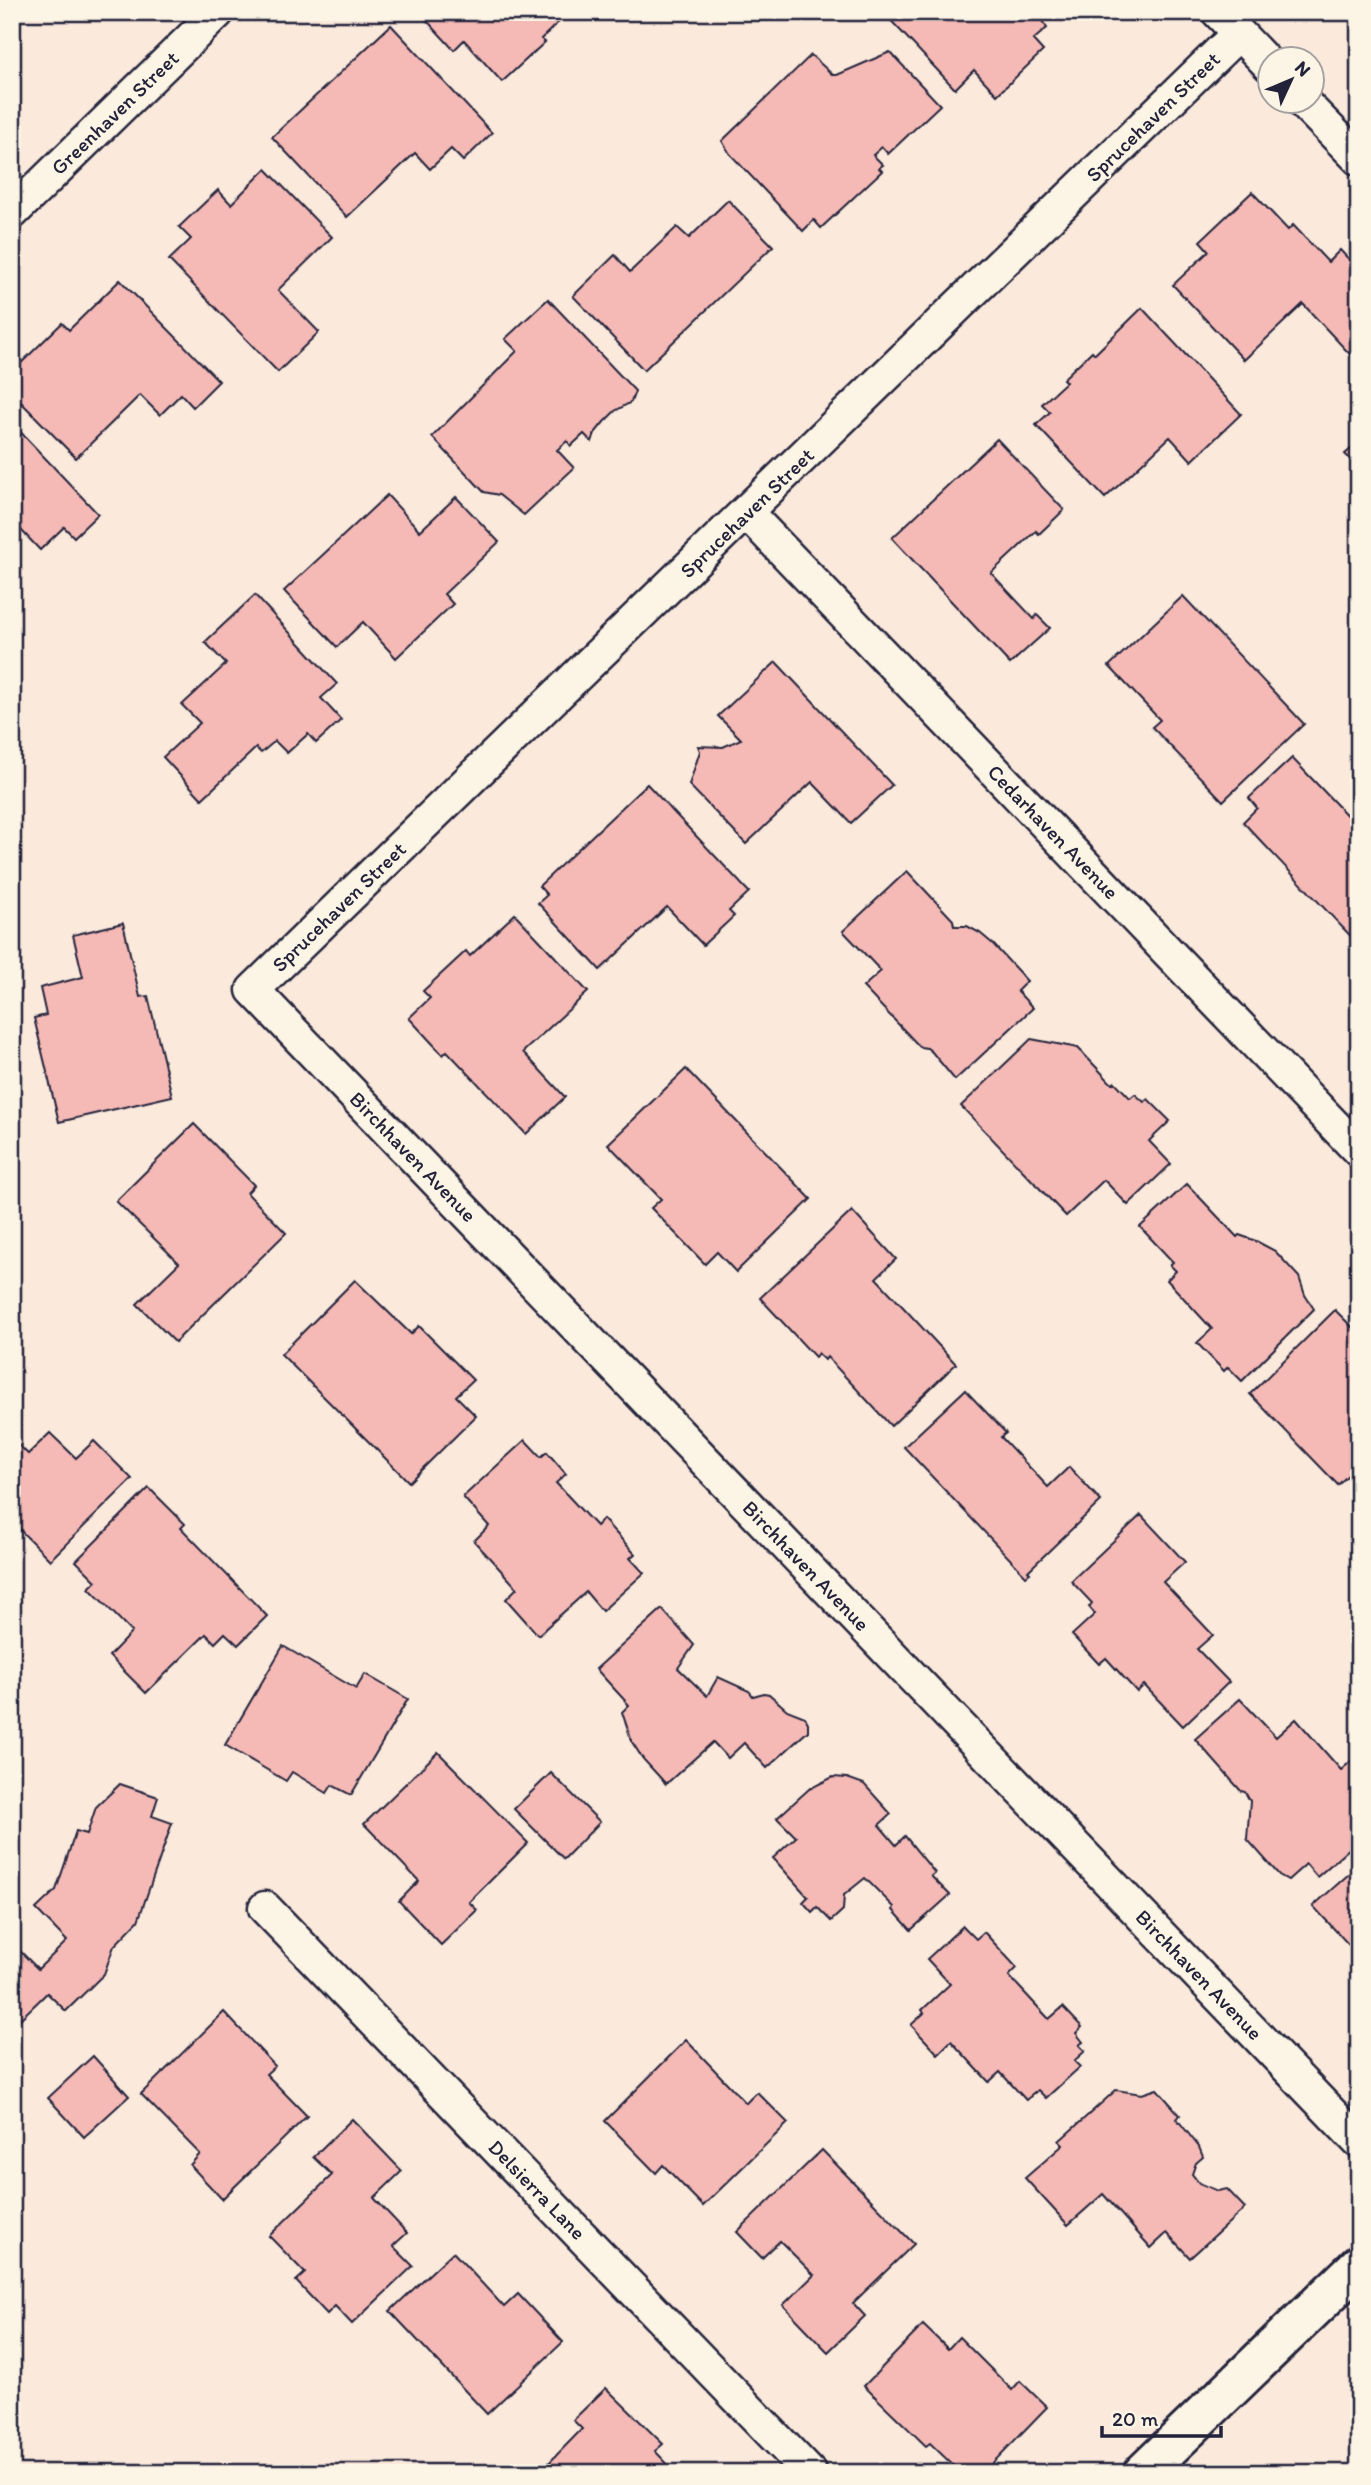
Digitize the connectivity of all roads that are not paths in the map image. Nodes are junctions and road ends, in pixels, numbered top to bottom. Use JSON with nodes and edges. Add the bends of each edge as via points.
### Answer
{"nodes":[{"id":1,"x":218,"y":12,"type":"edge"},
{"id":2,"x":1228,"y":23,"type":"edge"},
{"id":3,"x":1256,"y":52,"type":"edge"},
{"id":4,"x":1317,"y":116,"type":"edge"},
{"id":5,"x":1359,"y":159,"type":"edge"},
{"id":6,"x":12,"y":213,"type":"edge"},
{"id":7,"x":747,"y":513,"type":"junction"},
{"id":8,"x":253,"y":990,"type":"joint"},
{"id":9,"x":1359,"y":1151,"type":"edge"},
{"id":10,"x":265,"y":1908,"type":"dead end"},
{"id":11,"x":1359,"y":2142,"type":"edge"},
{"id":12,"x":1359,"y":2265,"type":"edge"},
{"id":13,"x":810,"y":2473,"type":"edge"},
{"id":14,"x":1143,"y":2473,"type":"edge"}],
"edges":[{"from":1,"to":6,"type":"street","name":"Greenhaven Street"},
{"from":2,"to":3,"type":"street"},
{"from":2,"to":7,"type":"street","name":"Sprucehaven Street"},
{"from":4,"to":5,"type":"street"},
{"from":7,"to":8,"type":"street","name":"Sprucehaven Street"},
{"from":7,"to":9,"type":"street","name":"Cedarhaven Avenue"},
{"from":8,"to":11,"type":"street","name":"Birchhaven Avenue"},
{"from":10,"to":13,"type":"street","name":"Delsierra Lane"},
{"from":12,"to":14,"type":"street"}]}
